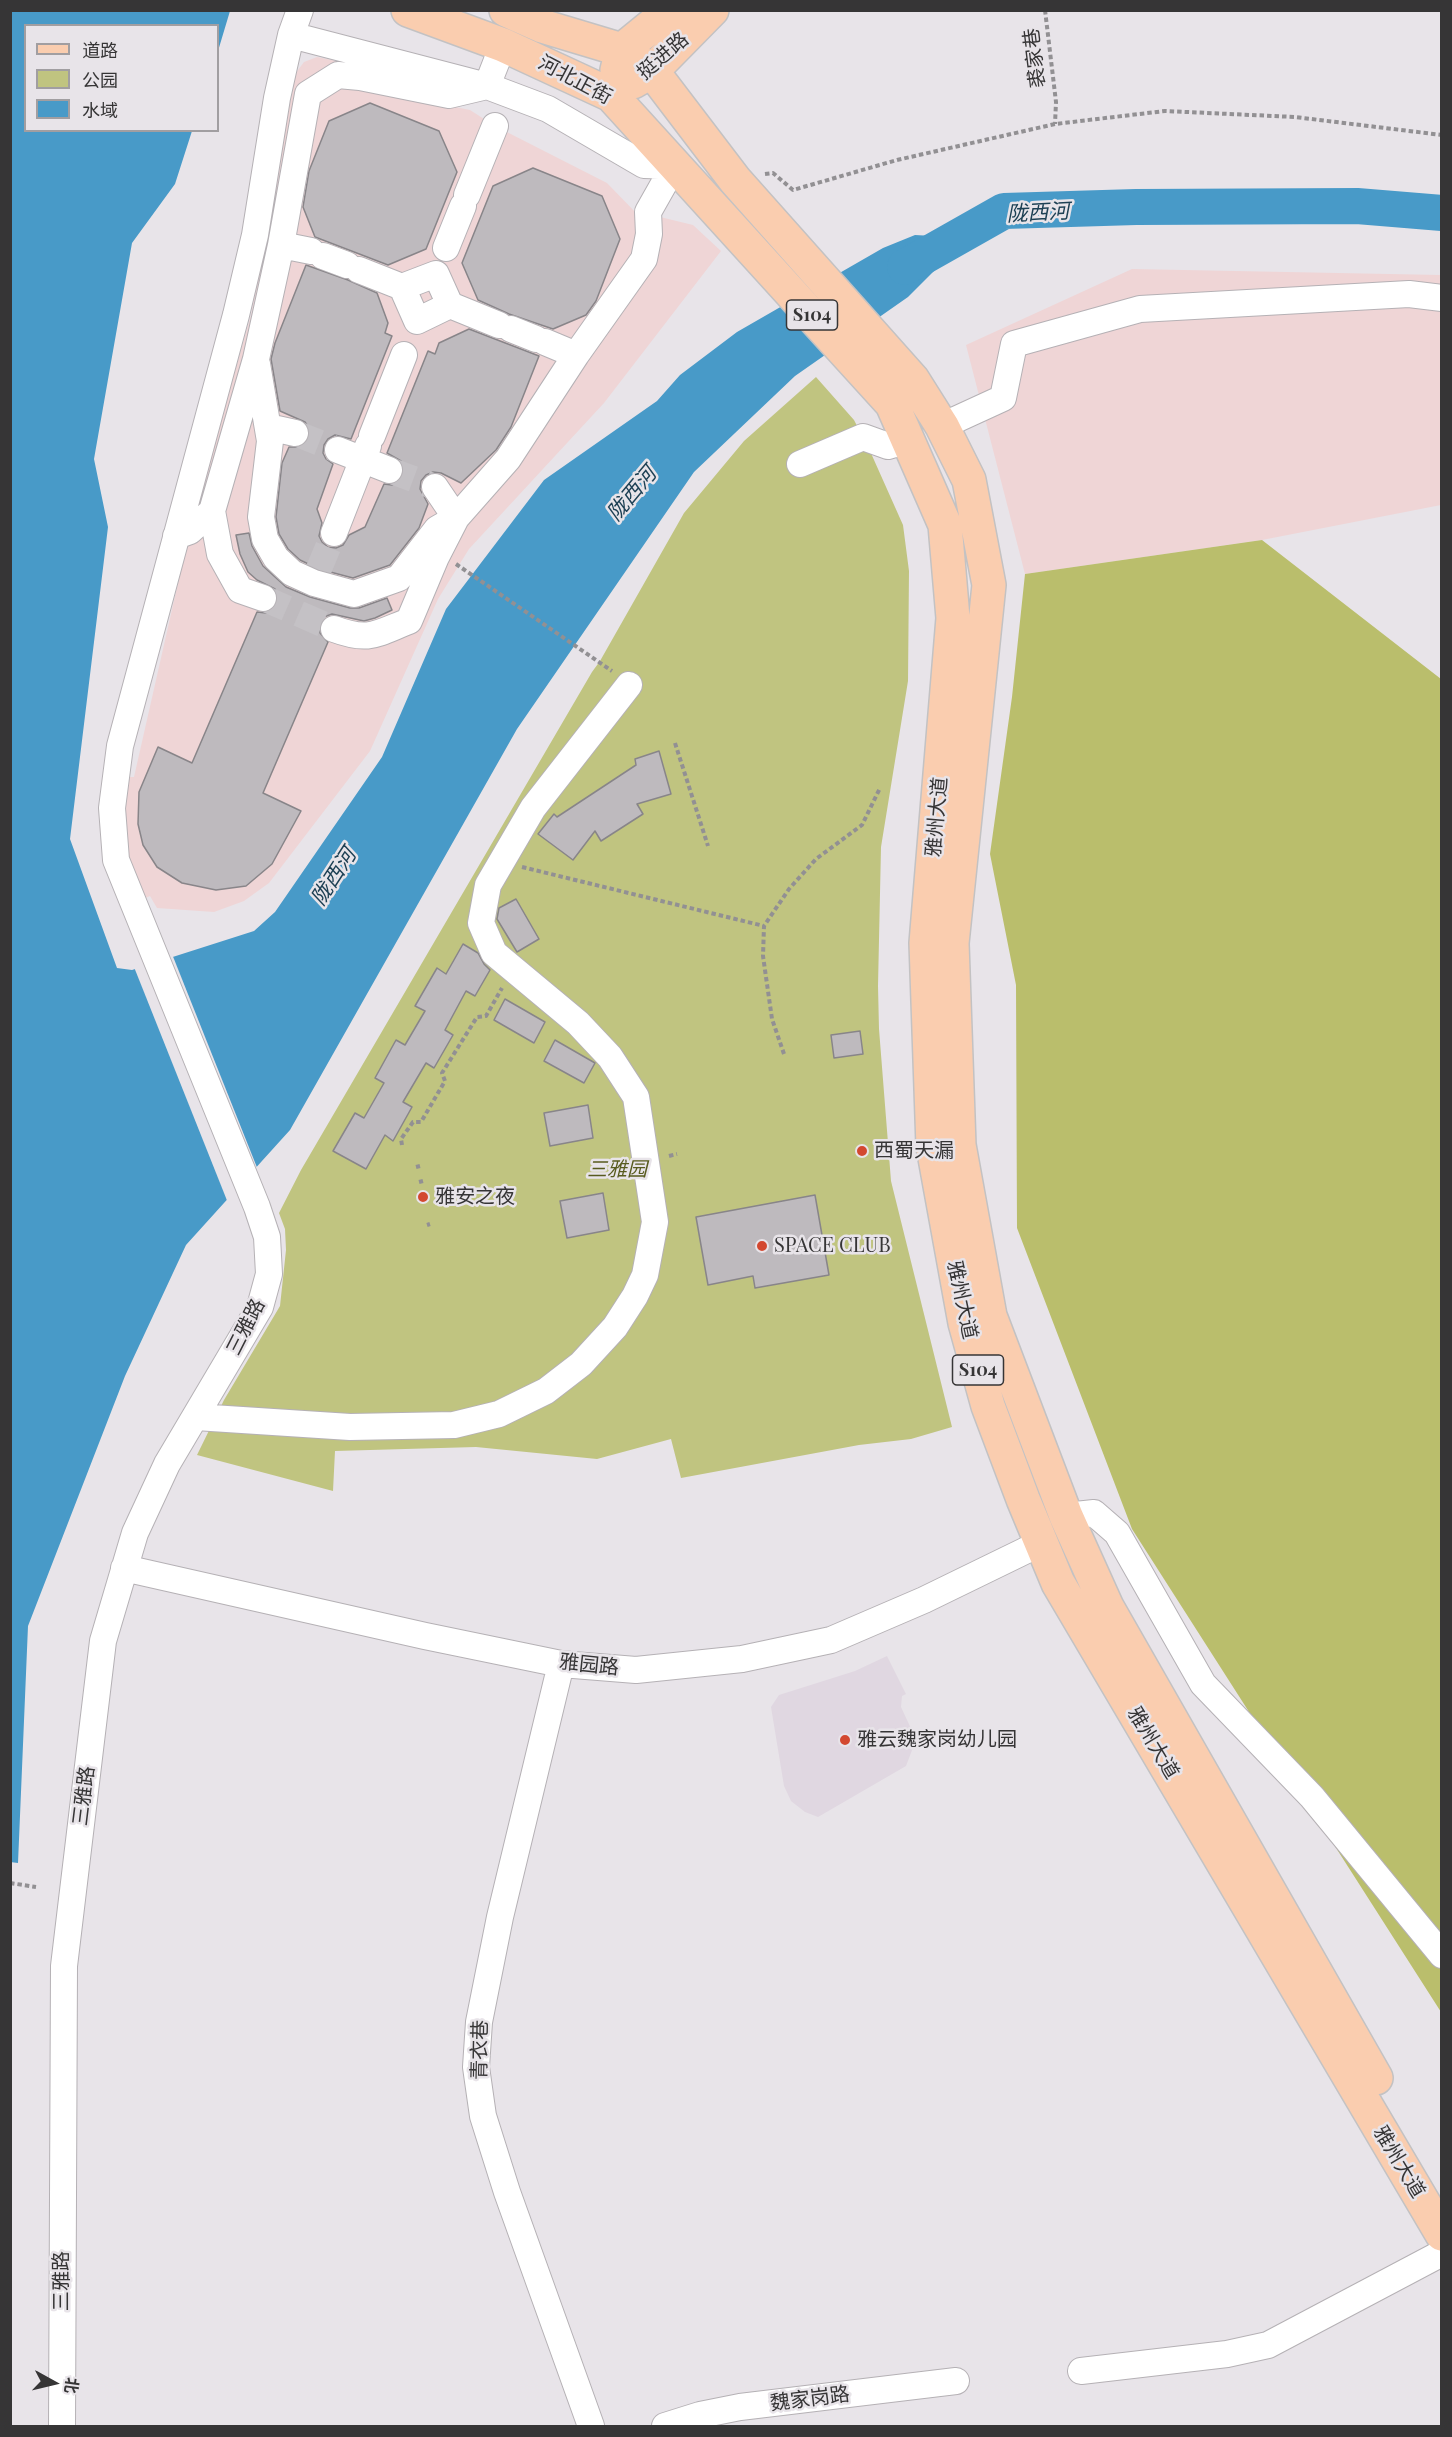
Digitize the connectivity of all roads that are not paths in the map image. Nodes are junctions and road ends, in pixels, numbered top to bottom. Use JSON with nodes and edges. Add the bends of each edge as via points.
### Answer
{"nodes":[{"id":1,"x":300,"y":10,"type":"edge"},
{"id":2,"x":408,"y":10,"type":"edge"},
{"id":3,"x":506,"y":10,"type":"edge"},
{"id":4,"x":671,"y":10,"type":"edge"},
{"id":5,"x":712,"y":10,"type":"edge"},
{"id":6,"x":291,"y":35,"type":"junction"},
{"id":7,"x":503,"y":45,"type":"junction"},
{"id":8,"x":622,"y":50,"type":"junction"},
{"id":9,"x":652,"y":71,"type":"junction"},
{"id":10,"x":488,"y":86,"type":"junction"},
{"id":11,"x":611,"y":95,"type":"junction"},
{"id":12,"x":495,"y":126,"type":"dead end"},
{"id":13,"x":674,"y":166,"type":"junction"},
{"id":14,"x":281,"y":245,"type":"junction"},
{"id":15,"x":442,"y":259,"type":"junction"},
{"id":16,"x":402,"y":287,"type":"junction"},
{"id":17,"x":1442,"y":298,"type":"edge"},
{"id":18,"x":450,"y":305,"type":"junction"},
{"id":19,"x":410,"y":340,"type":"junction"},
{"id":20,"x":576,"y":355,"type":"junction"},
{"id":21,"x":256,"y":358,"type":"junction"},
{"id":22,"x":914,"y":380,"type":"joint"},
{"id":23,"x":892,"y":404,"type":"joint"},
{"id":24,"x":942,"y":426,"type":"junction"},
{"id":25,"x":268,"y":427,"type":"junction"},
{"id":26,"x":294,"y":433,"type":"tunnel mouth"},
{"id":27,"x":908,"y":440,"type":"junction"},
{"id":28,"x":368,"y":447,"type":"junction"},
{"id":29,"x":338,"y":450,"type":"tunnel mouth"},
{"id":30,"x":800,"y":464,"type":"dead end"},
{"id":31,"x":389,"y":470,"type":"tunnel mouth"},
{"id":32,"x":435,"y":487,"type":"tunnel mouth"},
{"id":33,"x":212,"y":511,"type":"junction"},
{"id":34,"x":456,"y":518,"type":"junction"},
{"id":35,"x":334,"y":533,"type":"tunnel mouth"},
{"id":36,"x":176,"y":536,"type":"junction"},
{"id":37,"x":263,"y":598,"type":"tunnel mouth"},
{"id":38,"x":334,"y":629,"type":"tunnel mouth"},
{"id":39,"x":629,"y":685,"type":"dead end"},
{"id":40,"x":196,"y":1416,"type":"junction"},
{"id":41,"x":1066,"y":1516,"type":"junction"},
{"id":42,"x":1041,"y":1543,"type":"junction"},
{"id":43,"x":124,"y":1568,"type":"junction"},
{"id":44,"x":561,"y":1664,"type":"junction"},
{"id":45,"x":1442,"y":1955,"type":"edge"},
{"id":46,"x":1442,"y":2193,"type":"edge"},
{"id":47,"x":1442,"y":2234,"type":"edge"},
{"id":48,"x":1442,"y":2253,"type":"edge"},
{"id":49,"x":1081,"y":2371,"type":"dead end"},
{"id":50,"x":956,"y":2381,"type":"dead end"},
{"id":51,"x":62,"y":2427,"type":"edge"},
{"id":52,"x":591,"y":2427,"type":"edge"},
{"id":53,"x":665,"y":2427,"type":"edge"}],
"edges":[{"from":1,"to":6,"type":"street","name":"三雅路"},
{"from":2,"to":7,"type":"main road","name":"河北正街","number":"S104"},
{"from":3,"to":8,"type":"main road","name":"河北正街","number":"S104","via":[[542,26]]},
{"from":4,"to":8,"type":"main road","name":"挺进路"},
{"from":5,"to":9,"type":"main road","name":"挺进路"},
{"from":6,"to":10,"type":"street"},
{"from":6,"to":36,"type":"street","name":"三雅路","via":[[255,235]]},
{"from":7,"to":10,"type":"street"},
{"from":7,"to":11,"type":"main road","name":"河北正街","number":"S104"},
{"from":8,"to":9,"type":"main road","name":"河北正街","number":"S104"},
{"from":8,"to":11,"type":"main road","name":"挺进路"},
{"from":9,"to":11,"type":"main road","name":"挺进路"},
{"from":9,"to":22,"type":"main road","name":"河北正街","number":"S104","via":[[735,180]]},
{"from":10,"to":13,"type":"street","via":[[548,109],[644,165]]},
{"from":10,"to":14,"type":"street","via":[[450,96],[338,75],[308,94]]},
{"from":11,"to":13,"type":"main road","name":"河北正街","number":"S104"},
{"from":12,"to":15,"type":"street"},
{"from":13,"to":20,"type":"street","via":[[648,212],[650,234],[644,259]]},
{"from":13,"to":23,"type":"main road","name":"河北正街","number":"S104"},
{"from":14,"to":16,"type":"street","via":[[317,253]]},
{"from":14,"to":21,"type":"street"},
{"from":15,"to":16,"type":"street"},
{"from":15,"to":18,"type":"street"},
{"from":16,"to":19,"type":"street"},
{"from":17,"to":24,"type":"street","via":[[1409,294],[1140,309],[1014,344],[1003,398]]},
{"from":18,"to":19,"type":"street"},
{"from":18,"to":20,"type":"street"},
{"from":19,"to":28,"type":"street"},
{"from":20,"to":34,"type":"street","via":[[508,459]]},
{"from":21,"to":25,"type":"street"},
{"from":21,"to":33,"type":"street"},
{"from":22,"to":24,"type":"main road","name":"雅州大道","number":"S104"},
{"from":23,"to":27,"type":"main road","name":"雅州大道","number":"S104"},
{"from":24,"to":41,"type":"main road","name":"雅州大道","number":"S104","via":[[969,480],[989,585],[952,944],[959,1145],[990,1317]]},
{"from":25,"to":26,"type":"street"},
{"from":25,"to":34,"type":"street","via":[[270,441],[261,517],[265,539],[276,558],[292,573],[316,577],[354,594],[399,578],[437,529]]},
{"from":27,"to":30,"type":"street","via":[[888,446],[863,437]]},
{"from":27,"to":42,"type":"main road","name":"雅州大道","number":"S104","via":[[945,525],[953,618],[926,943],[933,1148],[965,1323],[988,1406]]},
{"from":28,"to":29,"type":"street"},
{"from":28,"to":31,"type":"street"},
{"from":28,"to":35,"type":"street"},
{"from":32,"to":34,"type":"street"},
{"from":33,"to":36,"type":"street","via":[[190,531]]},
{"from":33,"to":37,"type":"street","via":[[220,554],[240,590]]},
{"from":34,"to":38,"type":"street","via":[[409,621],[368,637]]},
{"from":36,"to":40,"type":"street","name":"三雅路","via":[[120,746],[112,808],[116,860],[257,1207],[267,1237],[269,1274],[260,1307]]},
{"from":39,"to":40,"type":"street","via":[[533,808],[488,885],[481,923],[494,953],[578,1023],[602,1048],[636,1097],[655,1222],[645,1275],[636,1296],[615,1327],[581,1364],[546,1391],[499,1414],[454,1425],[350,1427]]},
{"from":40,"to":43,"type":"street","name":"三雅路","via":[[167,1464],[135,1533]]},
{"from":41,"to":45,"type":"street","via":[[1094,1513],[1117,1533],[1203,1684],[1312,1797]]},
{"from":41,"to":46,"type":"main road","name":"雅州大道","number":"S104","via":[[1107,1607]]},
{"from":42,"to":44,"type":"street","name":"雅园路","via":[[831,1640],[742,1659],[636,1670]]},
{"from":42,"to":47,"type":"main road","name":"雅州大道","number":"S104","via":[[1058,1583]]},
{"from":43,"to":44,"type":"street","name":"雅园路"},
{"from":43,"to":51,"type":"street","name":"三雅路","via":[[103,1641],[64,1966]]},
{"from":44,"to":52,"type":"street","name":"青衣巷","via":[[500,1917],[479,2022],[477,2067],[483,2116],[507,2192]]},
{"from":48,"to":49,"type":"street","via":[[1268,2345],[1227,2354]]},
{"from":50,"to":53,"type":"street","name":"魏家岗路","via":[[741,2407]]}]}
